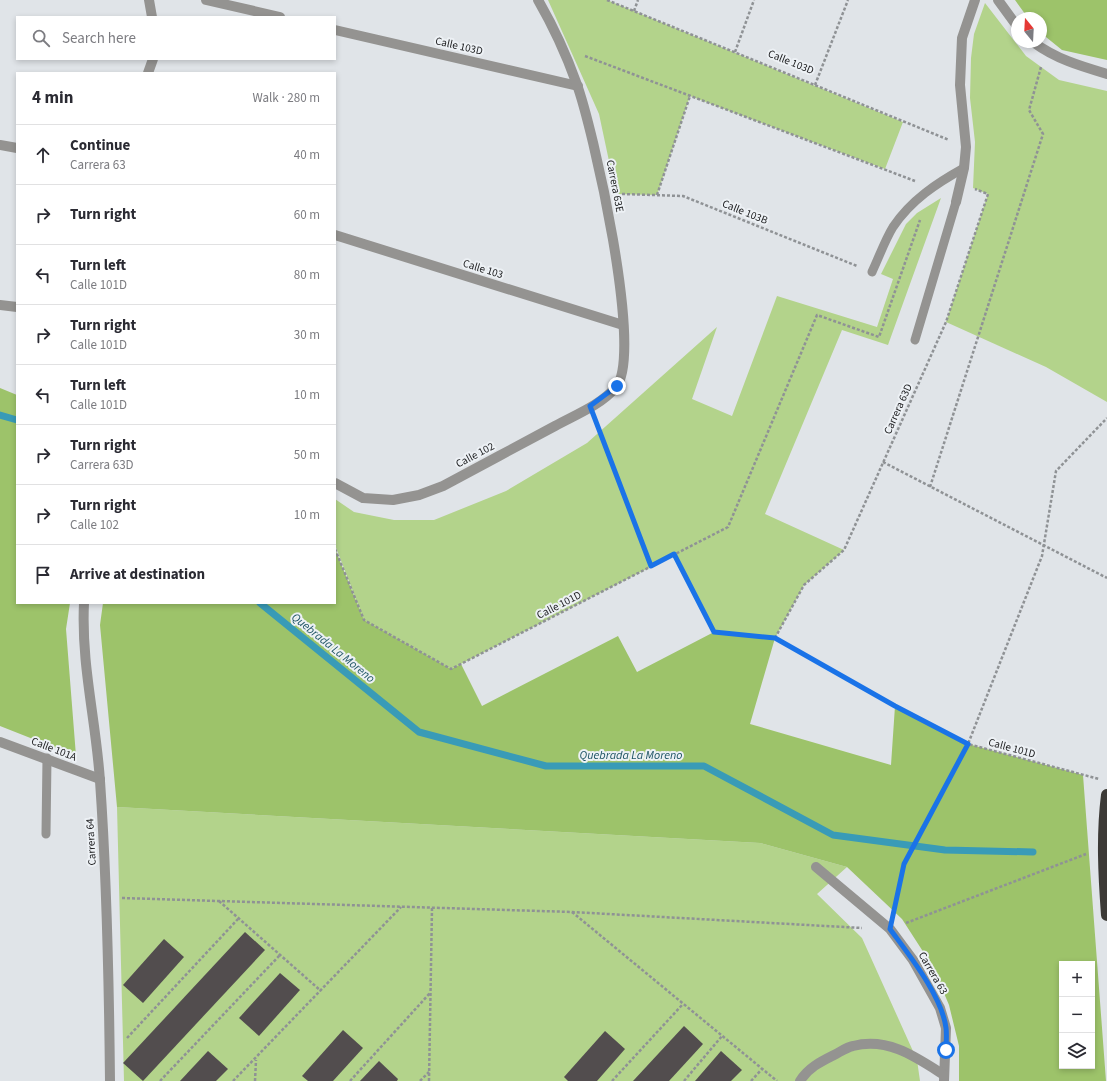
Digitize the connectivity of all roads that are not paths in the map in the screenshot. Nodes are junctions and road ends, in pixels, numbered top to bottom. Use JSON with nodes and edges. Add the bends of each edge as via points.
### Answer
{"nodes":[{"id":1,"x":149,"y":0,"type":"edge"},
{"id":2,"x":206,"y":0,"type":"edge"},
{"id":3,"x":538,"y":0,"type":"edge"},
{"id":4,"x":975,"y":0,"type":"edge"},
{"id":5,"x":998,"y":0,"type":"edge"},
{"id":6,"x":152,"y":16,"type":"edge"},
{"id":7,"x":276,"y":16,"type":"edge"},
{"id":8,"x":1011,"y":18,"type":"edge"},
{"id":9,"x":336,"y":30,"type":"edge"},
{"id":10,"x":1041,"y":48,"type":"edge"},
{"id":11,"x":153,"y":60,"type":"edge"},
{"id":12,"x":148,"y":72,"type":"edge"},
{"id":13,"x":1107,"y":74,"type":"edge"},
{"id":14,"x":578,"y":86,"type":"junction"},
{"id":15,"x":0,"y":145,"type":"edge"},
{"id":16,"x":16,"y":148,"type":"edge"},
{"id":17,"x":964,"y":168,"type":"junction"},
{"id":18,"x":956,"y":202,"type":"joint"},
{"id":19,"x":336,"y":236,"type":"edge"},
{"id":20,"x":872,"y":272,"type":"road end"},
{"id":21,"x":0,"y":305,"type":"edge"},
{"id":22,"x":16,"y":307,"type":"edge"},
{"id":23,"x":623,"y":325,"type":"junction"},
{"id":24,"x":915,"y":340,"type":"dead end"},
{"id":25,"x":617,"y":386,"type":"joint"},
{"id":26,"x":336,"y":484,"type":"edge"},
{"id":27,"x":84,"y":604,"type":"edge"},
{"id":28,"x":0,"y":742,"type":"edge"},
{"id":29,"x":47,"y":758,"type":"junction"},
{"id":30,"x":100,"y":779,"type":"junction"},
{"id":31,"x":1107,"y":795,"type":"edge"},
{"id":32,"x":46,"y":834,"type":"dead end"},
{"id":33,"x":816,"y":867,"type":"dead end"},
{"id":34,"x":1107,"y":915,"type":"edge"},
{"id":35,"x":944,"y":1078,"type":"edge"},
{"id":36,"x":110,"y":1081,"type":"edge"},
{"id":37,"x":800,"y":1081,"type":"edge"}],
"edges":[{"from":1,"to":6,"type":"street"},
{"from":2,"to":7,"type":"street"},
{"from":3,"to":14,"type":"street","name":"Carrera 63E"},
{"from":4,"to":17,"type":"street","via":[[962,38],[960,86],[966,147]]},
{"from":5,"to":8,"type":"street"},
{"from":9,"to":14,"type":"street","name":"Calle 103D"},
{"from":10,"to":13,"type":"street","via":[[1062,60]]},
{"from":11,"to":12,"type":"street"},
{"from":14,"to":23,"type":"street","name":"Carrera 63E","via":[[593,137],[605,193]]},
{"from":15,"to":16,"type":"street"},
{"from":17,"to":18,"type":"street"},
{"from":17,"to":20,"type":"lane","via":[[918,198],[893,227]]},
{"from":18,"to":24,"type":"lane"},
{"from":19,"to":23,"type":"street","name":"Calle 103"},
{"from":21,"to":22,"type":"street"},
{"from":23,"to":25,"type":"street","name":"Carrera 63E","via":[[625,356]]},
{"from":25,"to":26,"type":"street","name":"Calle 102","via":[[590,406],[443,486],[419,496],[393,500],[363,498]]},
{"from":27,"to":30,"type":"street","name":"Carrera 64","via":[[87,684]]},
{"from":28,"to":29,"type":"street","name":"Calle 101A"},
{"from":29,"to":30,"type":"street","name":"Calle 101A"},
{"from":29,"to":32,"type":"lane"},
{"from":30,"to":36,"type":"street","name":"Carrera 64","via":[[106,897]]},
{"from":31,"to":34,"type":"highway","via":[[1103,847]]},
{"from":33,"to":35,"type":"street","name":"Carrera 63","via":[[890,929],[913,960],[940,1008],[946,1028]]},
{"from":35,"to":37,"type":"street","via":[[908,1052],[882,1044],[853,1046],[806,1071]]}]}
